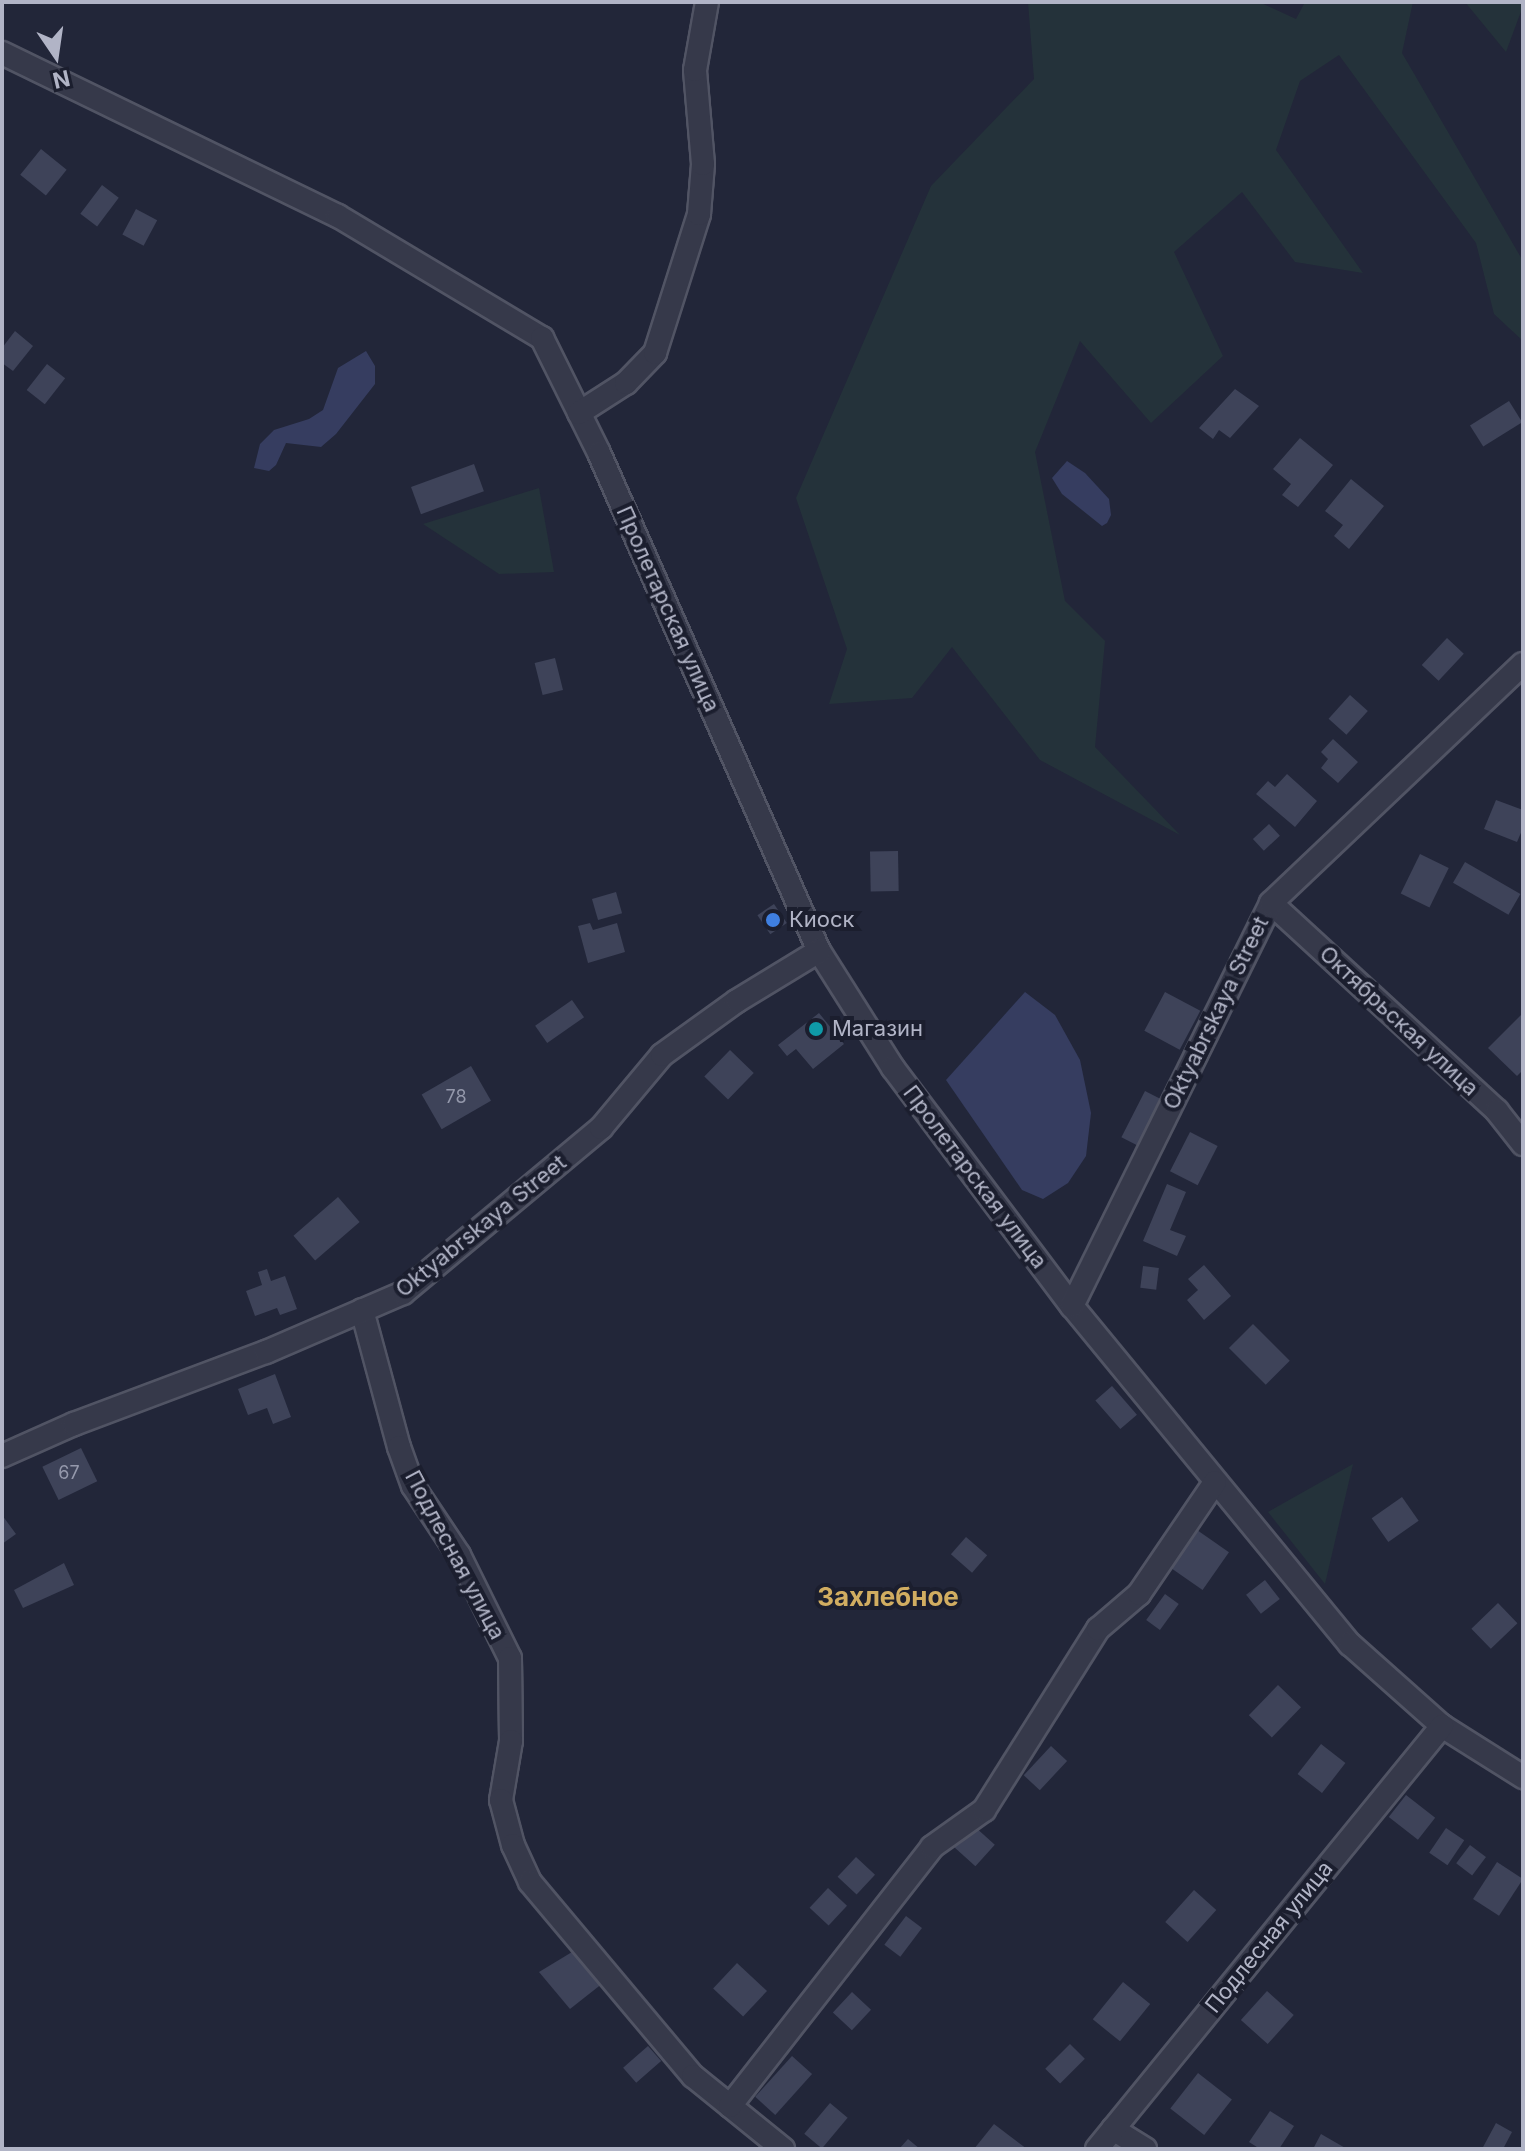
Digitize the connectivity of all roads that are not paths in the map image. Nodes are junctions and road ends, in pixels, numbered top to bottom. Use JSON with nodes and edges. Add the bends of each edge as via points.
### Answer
{"nodes":[{"id":1,"x":707,"y":2,"type":"edge"},
{"id":2,"x":2,"y":53,"type":"edge"},
{"id":3,"x":579,"y":413,"type":"junction"},
{"id":4,"x":1523,"y":664,"type":"edge"},
{"id":5,"x":1271,"y":903,"type":"junction"},
{"id":6,"x":819,"y":951,"type":"junction"},
{"id":7,"x":1523,"y":1144,"type":"edge"},
{"id":8,"x":1072,"y":1306,"type":"junction"},
{"id":9,"x":362,"y":1310,"type":"junction"},
{"id":10,"x":2,"y":1456,"type":"edge"},
{"id":11,"x":1215,"y":1482,"type":"junction"},
{"id":12,"x":1442,"y":1726,"type":"junction"},
{"id":13,"x":1523,"y":1777,"type":"edge"},
{"id":14,"x":730,"y":2106,"type":"junction"},
{"id":15,"x":1113,"y":2129,"type":"junction"},
{"id":16,"x":783,"y":2149,"type":"edge"},
{"id":17,"x":1097,"y":2149,"type":"edge"},
{"id":18,"x":1145,"y":2149,"type":"edge"}],
"edges":[{"from":1,"to":3,"type":"street","via":[[695,70],[703,164],[699,214],[655,353],[626,383]]},
{"from":2,"to":3,"type":"street","name":"Пролетарская улица","via":[[338,216],[542,338]]},
{"from":3,"to":6,"type":"street","name":"Пролетарская улица"},
{"from":4,"to":5,"type":"street","name":"Oktyabrskaya Street"},
{"from":5,"to":7,"type":"street","name":"Октябрьская улица","via":[[1497,1111]]},
{"from":5,"to":8,"type":"street","name":"Oktyabrskaya Street"},
{"from":6,"to":8,"type":"street","name":"Пролетарская улица","via":[[893,1068]]},
{"from":6,"to":9,"type":"street","name":"Oktyabrskaya Street","via":[[662,1055],[601,1128],[403,1293]]},
{"from":8,"to":11,"type":"street","name":"Пролетарская улица"},
{"from":9,"to":10,"type":"street","name":"Oktyabrskaya Street"},
{"from":9,"to":14,"type":"street","name":"Подлесная улица","via":[[413,1486],[459,1555],[510,1658],[511,1741],[501,1800],[530,1882],[693,2076]]},
{"from":11,"to":12,"type":"street","name":"Пролетарская улица","via":[[1350,1644]]},
{"from":11,"to":14,"type":"street","via":[[1139,1594],[1098,1629],[984,1810],[932,1847]]},
{"from":12,"to":13,"type":"street","name":"Пролетарская улица"},
{"from":12,"to":15,"type":"street","name":"Подлесная улица"},
{"from":14,"to":16,"type":"street","name":"Подлесная улица"},
{"from":15,"to":17,"type":"street","name":"Подлесная улица"},
{"from":15,"to":18,"type":"street"}]}
